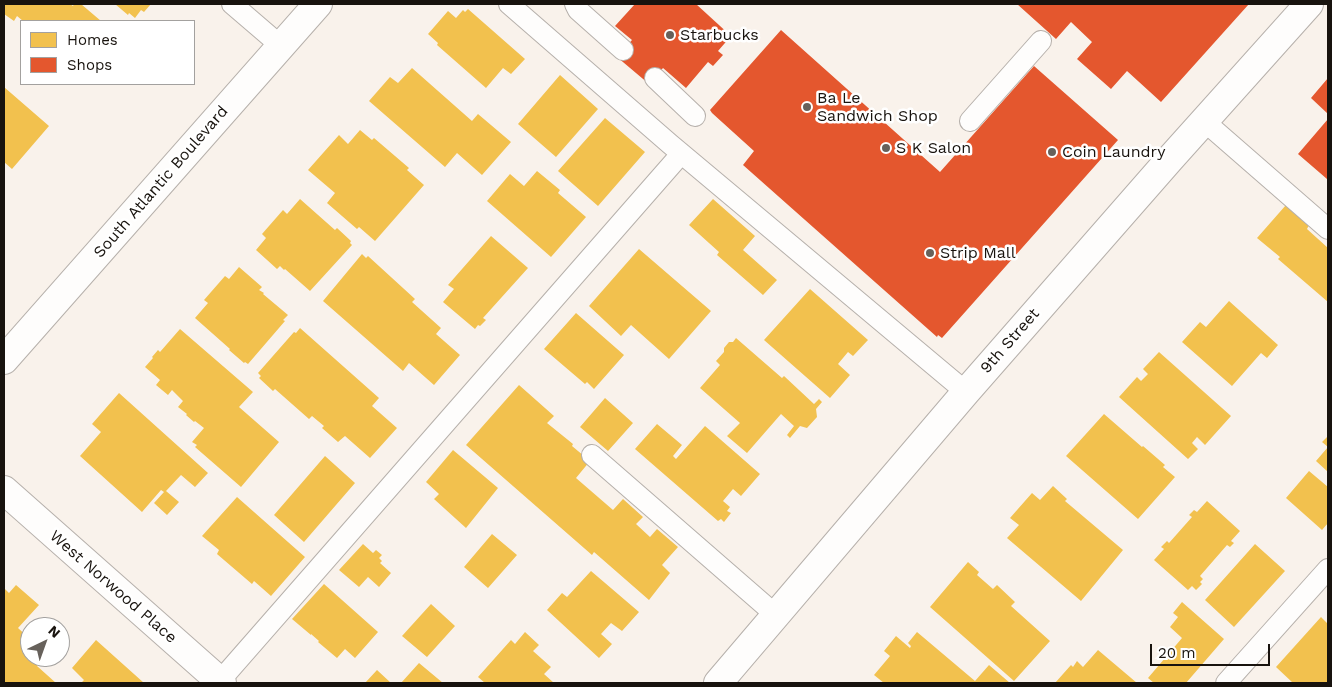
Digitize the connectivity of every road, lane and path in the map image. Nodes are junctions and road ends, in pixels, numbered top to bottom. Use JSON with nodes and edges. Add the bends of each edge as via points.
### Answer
{"nodes":[{"id":1,"x":232,"y":4,"type":"edge"},
{"id":2,"x":318,"y":4,"type":"edge"},
{"id":3,"x":509,"y":4,"type":"edge"},
{"id":4,"x":575,"y":4,"type":"edge"},
{"id":5,"x":1309,"y":4,"type":"edge"},
{"id":6,"x":1041,"y":41,"type":"dead end"},
{"id":7,"x":281,"y":46,"type":"junction"},
{"id":8,"x":623,"y":50,"type":"dead end"},
{"id":9,"x":655,"y":78,"type":"dead end"},
{"id":10,"x":695,"y":116,"type":"dead end"},
{"id":11,"x":970,"y":121,"type":"dead end"},
{"id":12,"x":1204,"y":122,"type":"junction"},
{"id":13,"x":681,"y":154,"type":"junction"},
{"id":14,"x":1328,"y":229,"type":"edge"},
{"id":15,"x":4,"y":360,"type":"edge"},
{"id":16,"x":966,"y":392,"type":"junction"},
{"id":17,"x":592,"y":456,"type":"dead end"},
{"id":18,"x":4,"y":490,"type":"edge"},
{"id":19,"x":1328,"y":569,"type":"edge"},
{"id":20,"x":777,"y":616,"type":"junction"},
{"id":21,"x":220,"y":683,"type":"edge"},
{"id":22,"x":718,"y":683,"type":"edge"},
{"id":23,"x":1226,"y":683,"type":"edge"}],
"edges":[{"from":1,"to":7,"type":"lane"},
{"from":2,"to":7,"type":"street","name":"South Atlantic Boulevard"},
{"from":3,"to":13,"type":"lane"},
{"from":4,"to":8,"type":"lane"},
{"from":5,"to":12,"type":"street","name":"9th Street"},
{"from":6,"to":11,"type":"lane"},
{"from":7,"to":15,"type":"street","name":"South Atlantic Boulevard"},
{"from":9,"to":10,"type":"lane"},
{"from":12,"to":14,"type":"lane"},
{"from":12,"to":16,"type":"street","name":"9th Street"},
{"from":13,"to":16,"type":"lane"},
{"from":13,"to":21,"type":"lane"},
{"from":16,"to":20,"type":"street","name":"9th Street"},
{"from":17,"to":20,"type":"lane"},
{"from":18,"to":21,"type":"street","name":"West Norwood Place"},
{"from":19,"to":23,"type":"lane"},
{"from":20,"to":22,"type":"street","name":"9th Street"}]}
